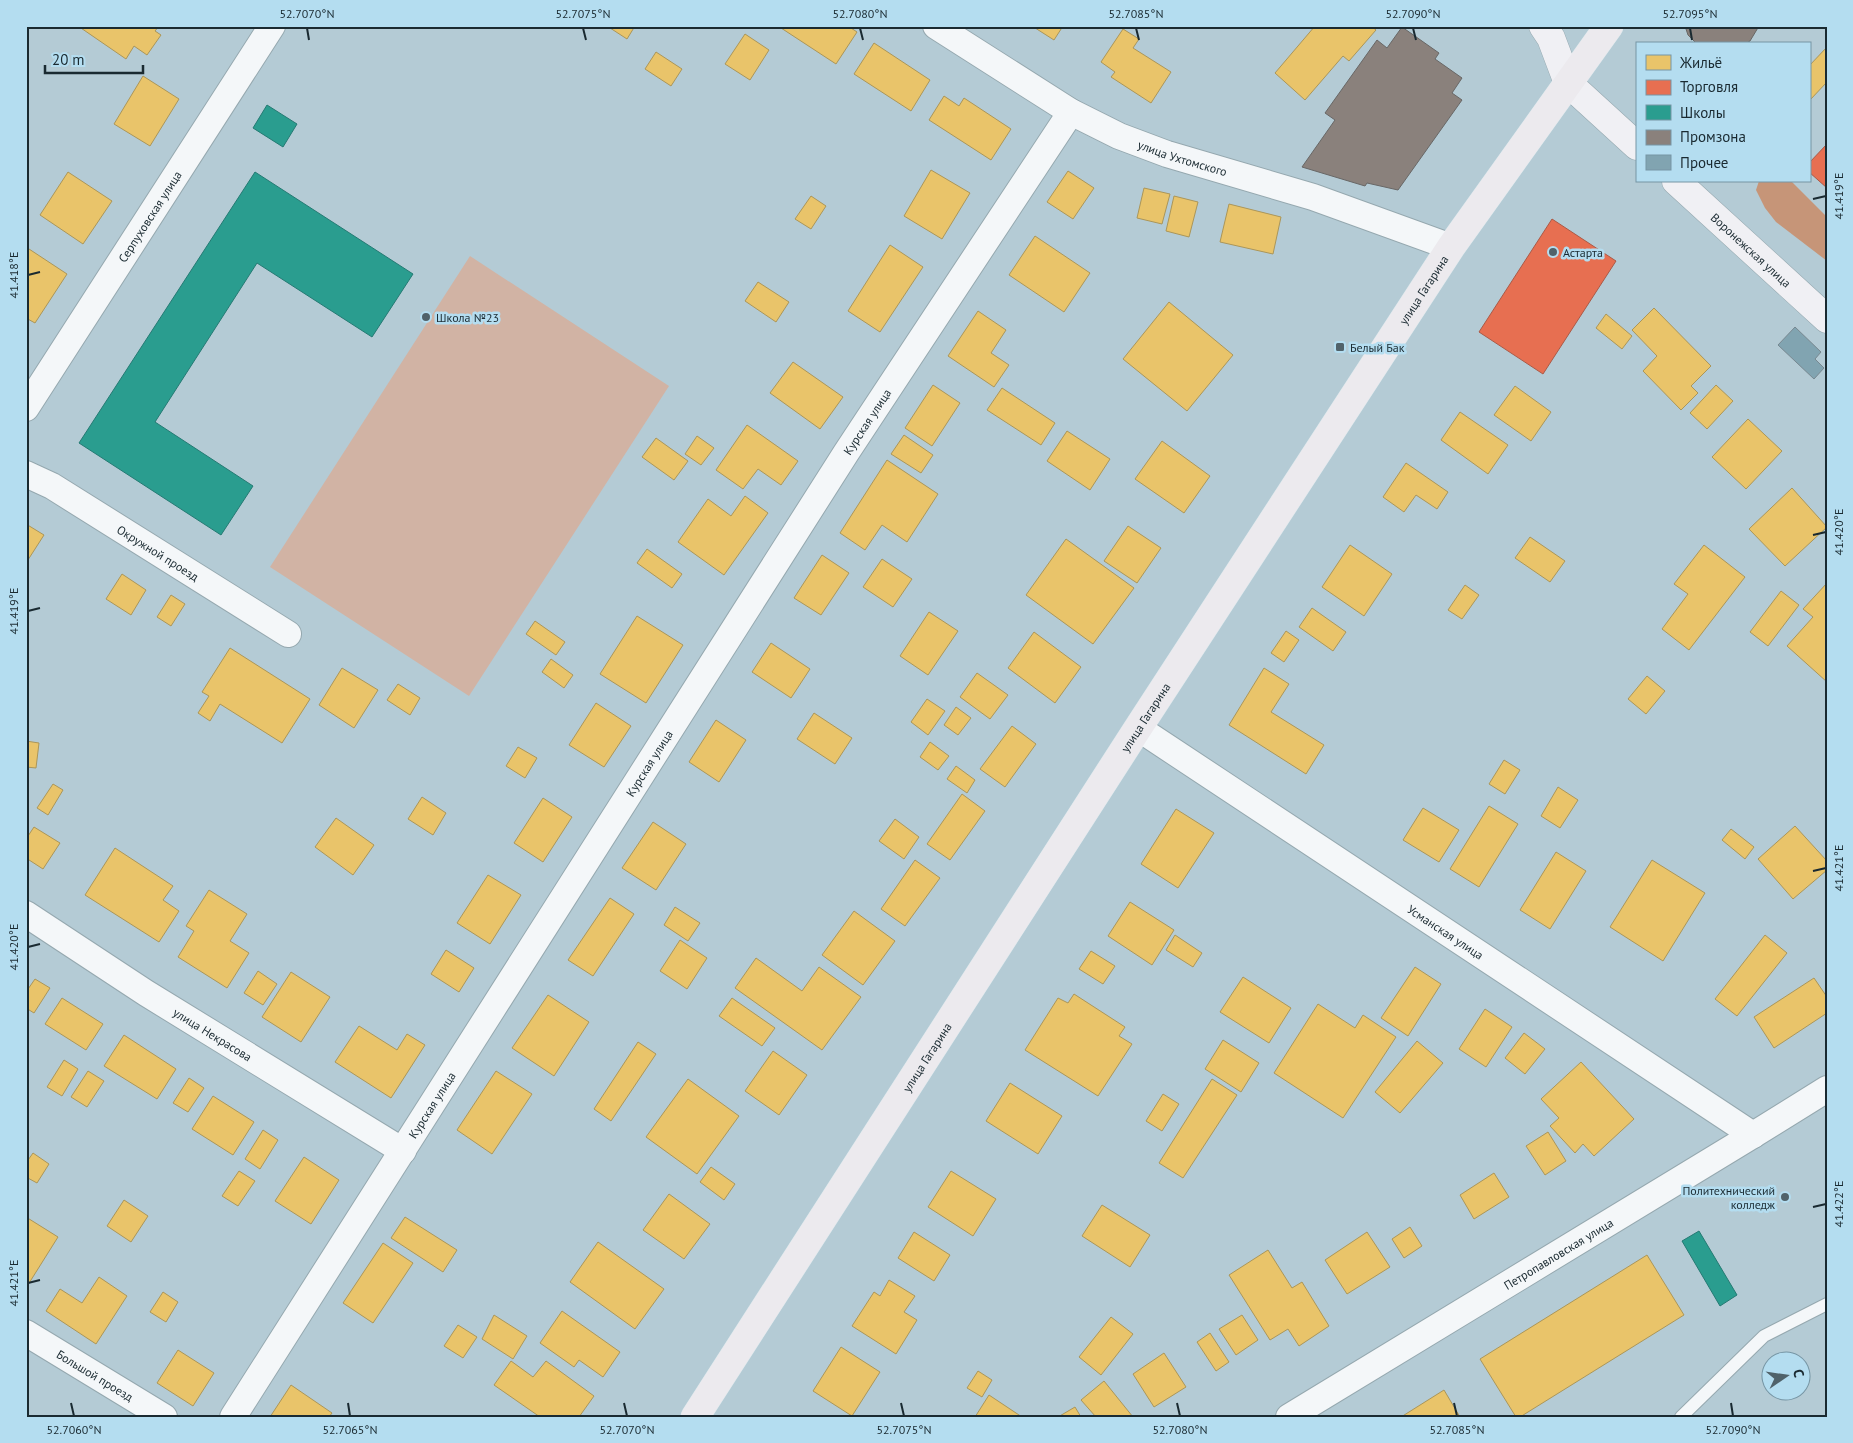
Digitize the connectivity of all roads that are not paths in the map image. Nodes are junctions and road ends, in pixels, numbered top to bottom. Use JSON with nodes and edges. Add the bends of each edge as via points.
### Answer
{"nodes":[{"id":1,"x":936,"y":26,"type":"edge"},
{"id":2,"x":1543,"y":26,"type":"edge"},
{"id":3,"x":1609,"y":26,"type":"edge"},
{"id":4,"x":263,"y":29,"type":"edge"},
{"id":5,"x":1568,"y":83,"type":"junction"},
{"id":6,"x":1071,"y":112,"type":"junction"},
{"id":7,"x":1636,"y":145,"type":"edge"},
{"id":8,"x":1677,"y":182,"type":"edge"},
{"id":9,"x":1451,"y":247,"type":"junction"},
{"id":10,"x":1827,"y":319,"type":"edge"},
{"id":11,"x":26,"y":408,"type":"edge"},
{"id":12,"x":26,"y":474,"type":"edge"},
{"id":13,"x":288,"y":634,"type":"dead end"},
{"id":14,"x":1138,"y":728,"type":"junction"},
{"id":15,"x":26,"y":914,"type":"edge"},
{"id":16,"x":1827,"y":1089,"type":"edge"},
{"id":17,"x":1753,"y":1135,"type":"junction"},
{"id":18,"x":403,"y":1151,"type":"junction"},
{"id":19,"x":1827,"y":1304,"type":"edge"},
{"id":20,"x":26,"y":1333,"type":"edge"},
{"id":21,"x":164,"y":1417,"type":"edge"},
{"id":22,"x":233,"y":1417,"type":"edge"},
{"id":23,"x":695,"y":1417,"type":"edge"},
{"id":24,"x":1289,"y":1417,"type":"edge"},
{"id":25,"x":1681,"y":1417,"type":"edge"}],
"edges":[{"from":1,"to":6,"type":"street","name":"улица Ухтомского"},
{"from":2,"to":5,"type":"main road","via":[[1551,38]]},
{"from":3,"to":5,"type":"main road","name":"улица Гагарина"},
{"from":4,"to":11,"type":"street","name":"Серпуховская улица"},
{"from":5,"to":7,"type":"main road"},
{"from":5,"to":9,"type":"main road","name":"улица Гагарина"},
{"from":6,"to":9,"type":"street","name":"улица Ухтомского","via":[[1119,136],[1167,154],[1313,197]]},
{"from":6,"to":18,"type":"street","name":"Курская улица","via":[[846,453]]},
{"from":8,"to":10,"type":"main road","name":"Воронежская улица"},
{"from":9,"to":14,"type":"main road","name":"улица Гагарина"},
{"from":12,"to":13,"type":"street","name":"Окружной проезд","via":[[52,486]]},
{"from":14,"to":17,"type":"street","name":"Усманская улица"},
{"from":14,"to":23,"type":"main road","name":"улица Гагарина"},
{"from":15,"to":18,"type":"street","name":"улица Некрасова","via":[[146,993]]},
{"from":16,"to":17,"type":"street","name":"Петропавловская улица"},
{"from":17,"to":24,"type":"street","name":"Петропавловская улица"},
{"from":18,"to":22,"type":"street","name":"Курская улица"},
{"from":19,"to":25,"type":"lane","via":[[1764,1336]]},
{"from":20,"to":21,"type":"street","name":"Большой проезд"}]}
